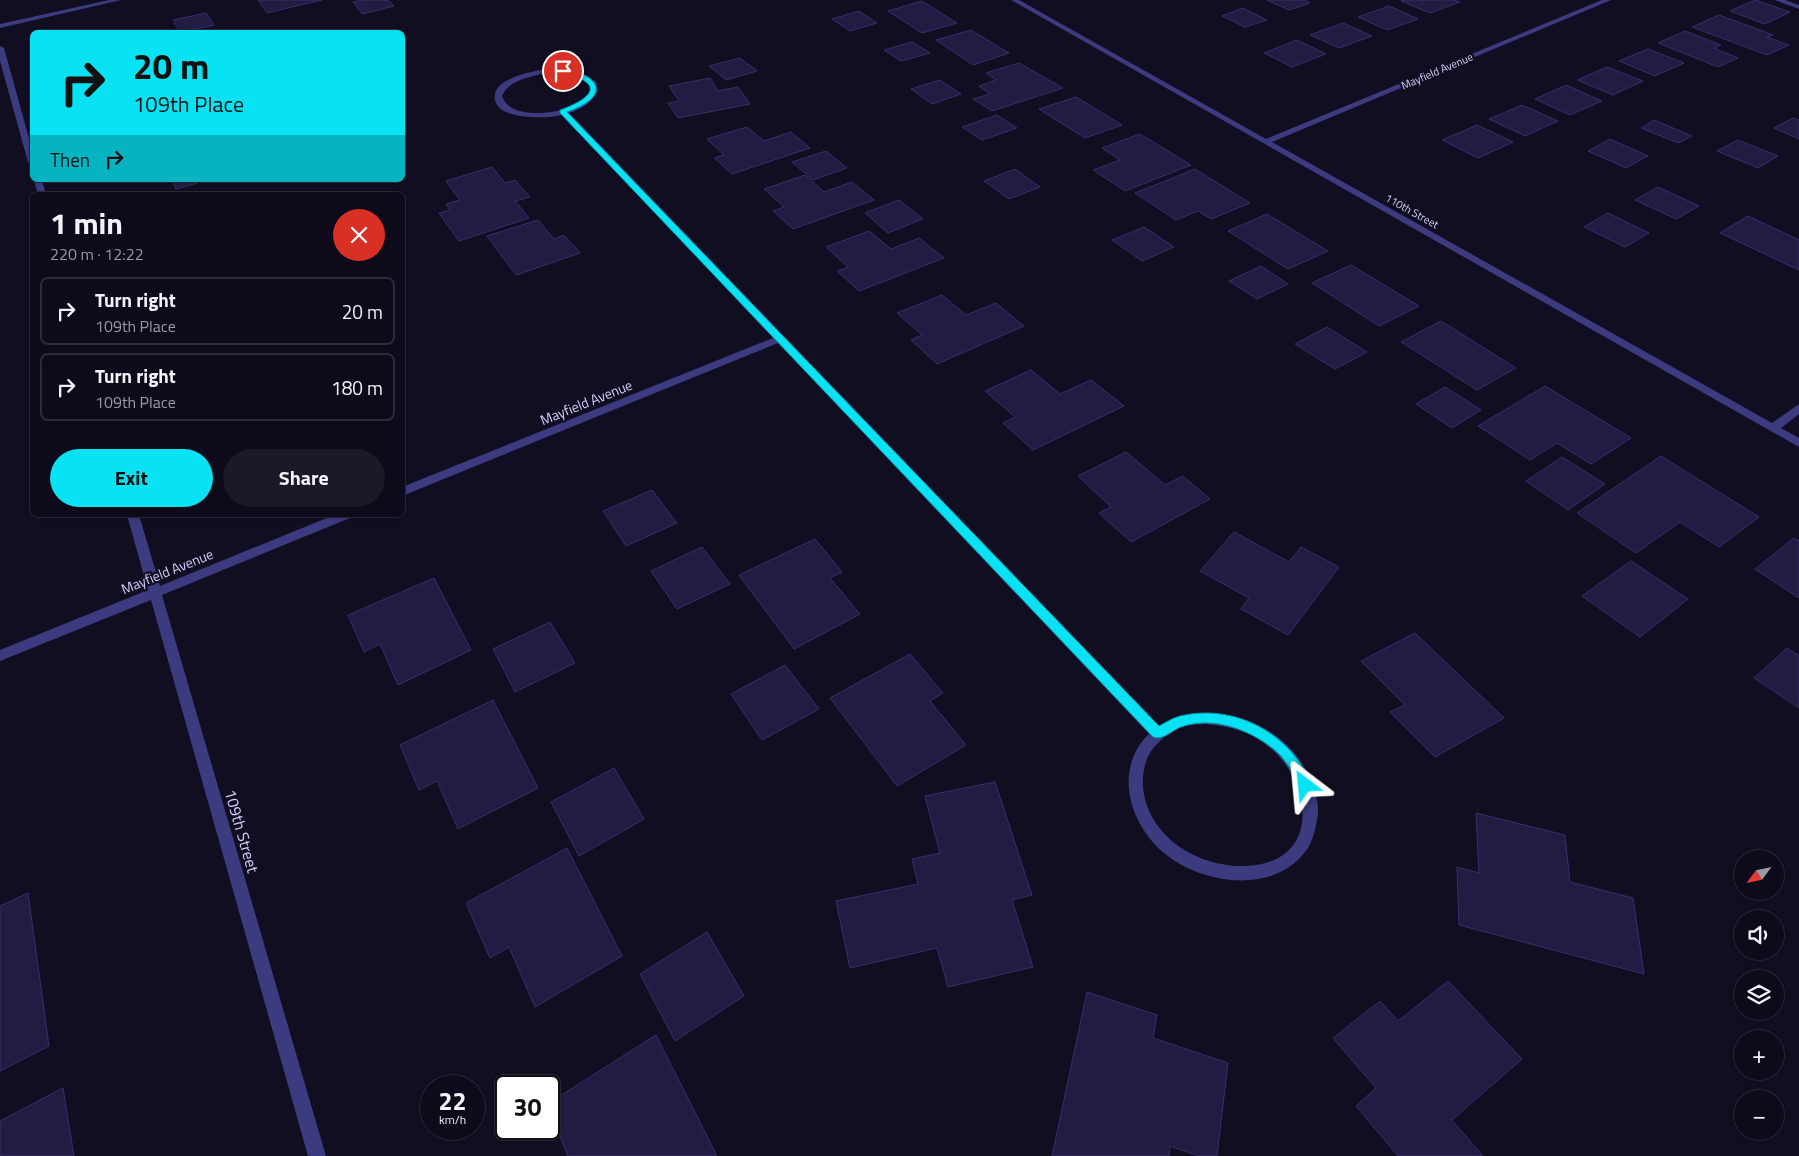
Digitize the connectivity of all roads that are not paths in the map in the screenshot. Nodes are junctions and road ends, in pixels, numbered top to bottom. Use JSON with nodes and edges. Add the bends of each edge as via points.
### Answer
{"nodes":[{"id":1,"x":118,"y":0,"type":"edge"},
{"id":2,"x":1014,"y":0,"type":"edge"},
{"id":3,"x":1608,"y":0,"type":"edge"},
{"id":4,"x":1778,"y":0,"type":"edge"},
{"id":5,"x":1799,"y":7,"type":"edge"},
{"id":6,"x":0,"y":26,"type":"edge"},
{"id":7,"x":0,"y":48,"type":"edge"},
{"id":8,"x":563,"y":112,"type":"junction"},
{"id":9,"x":1266,"y":142,"type":"junction"},
{"id":10,"x":30,"y":155,"type":"edge"},
{"id":11,"x":780,"y":339,"type":"junction"},
{"id":12,"x":1799,"y":408,"type":"edge"},
{"id":13,"x":1773,"y":428,"type":"junction"},
{"id":14,"x":1799,"y":442,"type":"edge"},
{"id":15,"x":405,"y":491,"type":"edge"},
{"id":16,"x":134,"y":517,"type":"edge"},
{"id":17,"x":341,"y":517,"type":"edge"},
{"id":18,"x":155,"y":592,"type":"junction"},
{"id":19,"x":0,"y":656,"type":"edge"},
{"id":20,"x":1158,"y":733,"type":"junction"},
{"id":21,"x":317,"y":1156,"type":"edge"}],
"edges":[{"from":1,"to":6,"type":"street"},
{"from":2,"to":9,"type":"street","name":"110th Street"},
{"from":3,"to":9,"type":"street","name":"Mayfield Avenue"},
{"from":4,"to":5,"type":"street"},
{"from":7,"to":10,"type":"street"},
{"from":8,"to":8,"type":"street","via":[[519,114],[508,110],[498,98],[507,84],[531,74],[563,71],[587,78],[593,84],[593,92],[578,106]]},
{"from":8,"to":11,"type":"street"},
{"from":9,"to":13,"type":"street","name":"110th Street"},
{"from":11,"to":15,"type":"street","name":"Mayfield Avenue"},
{"from":11,"to":20,"type":"street"},
{"from":12,"to":13,"type":"street"},
{"from":13,"to":14,"type":"street","name":"110th Street"},
{"from":16,"to":18,"type":"street","name":"109th Street"},
{"from":17,"to":18,"type":"street","name":"Mayfield Avenue"},
{"from":18,"to":19,"type":"street","name":"Mayfield Avenue"},
{"from":18,"to":21,"type":"street","name":"109th Street"},
{"from":20,"to":20,"type":"street","via":[[1142,751],[1134,774],[1137,799],[1149,824],[1168,847],[1195,864],[1226,873],[1255,873],[1282,863],[1301,846],[1311,823],[1310,798],[1300,772],[1283,750],[1260,732],[1233,721],[1205,718],[1179,722]]}]}
